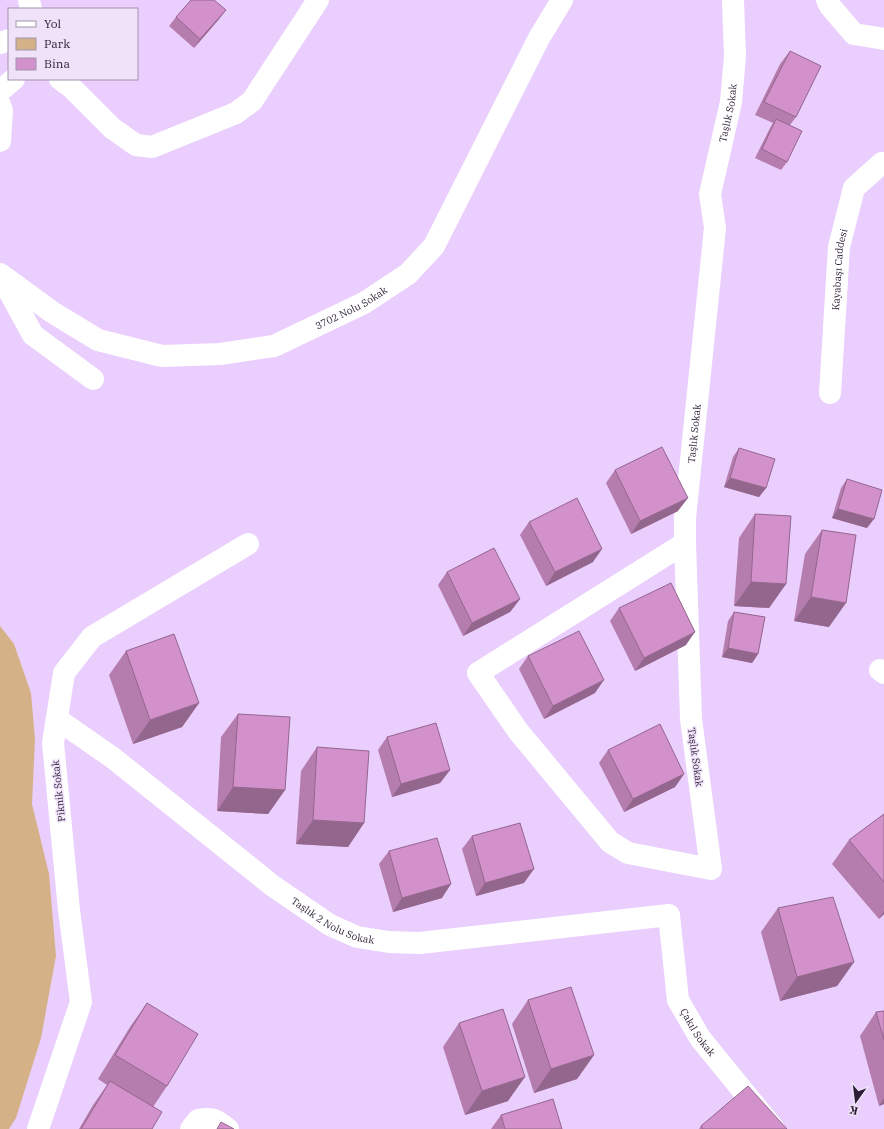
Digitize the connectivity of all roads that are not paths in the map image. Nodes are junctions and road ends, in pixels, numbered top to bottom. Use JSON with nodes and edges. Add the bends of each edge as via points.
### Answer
{"nodes":[{"id":1,"x":318,"y":0,"type":"edge"},
{"id":2,"x":562,"y":0,"type":"edge"},
{"id":3,"x":732,"y":0,"type":"edge"},
{"id":4,"x":827,"y":0,"type":"edge"},
{"id":5,"x":884,"y":40,"type":"edge"},
{"id":6,"x":13,"y":80,"type":"edge"},
{"id":7,"x":61,"y":80,"type":"edge"},
{"id":8,"x":0,"y":91,"type":"edge"},
{"id":9,"x":0,"y":105,"type":"edge"},
{"id":10,"x":0,"y":141,"type":"edge"},
{"id":11,"x":884,"y":164,"type":"edge"},
{"id":12,"x":0,"y":275,"type":"edge"},
{"id":13,"x":93,"y":379,"type":"dead end"},
{"id":14,"x":830,"y":393,"type":"dead end"},
{"id":15,"x":685,"y":543,"type":"junction"},
{"id":16,"x":248,"y":544,"type":"dead end"},
{"id":17,"x":56,"y":719,"type":"junction"},
{"id":18,"x":669,"y":915,"type":"joint"},
{"id":19,"x":38,"y":1129,"type":"edge"},
{"id":20,"x":191,"y":1129,"type":"edge"},
{"id":21,"x":228,"y":1129,"type":"edge"},
{"id":22,"x":774,"y":1129,"type":"edge"}],
"edges":[{"from":1,"to":7,"type":"street","via":[[252,101],[236,113],[152,147],[136,145],[112,128]]},
{"from":2,"to":12,"type":"street","name":"3702 Nolu Sokak","via":[[539,38],[434,246],[408,274],[364,304],[274,346],[220,354],[162,356],[98,340],[52,312]]},
{"from":3,"to":15,"type":"street","name":"Taşlık Sokak","via":[[735,56],[731,102],[710,194],[715,228],[685,518]]},
{"from":4,"to":5,"type":"street","via":[[854,34]]},
{"from":6,"to":8,"type":"street"},
{"from":9,"to":10,"type":"street"},
{"from":11,"to":14,"type":"street","name":"Kayabaşı Caddesi","via":[[882,163],[854,188],[839,247]]},
{"from":12,"to":13,"type":"street","name":"3702 Nolu Sokak","via":[[33,335]]},
{"from":15,"to":15,"type":"street","name":"Taşlık Sokak","via":[[478,673],[518,731],[610,842],[628,853],[711,869],[691,719]]},
{"from":16,"to":17,"type":"street","name":"Piknik Sokak","via":[[92,637],[64,673]]},
{"from":17,"to":18,"type":"street","name":"Taşlık 2 Nolu Sokak","via":[[113,758],[273,886],[330,925],[357,937],[420,943]]},
{"from":17,"to":19,"type":"street","name":"Piknik Sokak","via":[[53,743],[69,910],[81,1002]]},
{"from":18,"to":22,"type":"street","name":"Çakıl Sokak","via":[[678,1000],[700,1038]]},
{"from":20,"to":21,"type":"street","via":[[198,1120],[208,1118]]}]}
